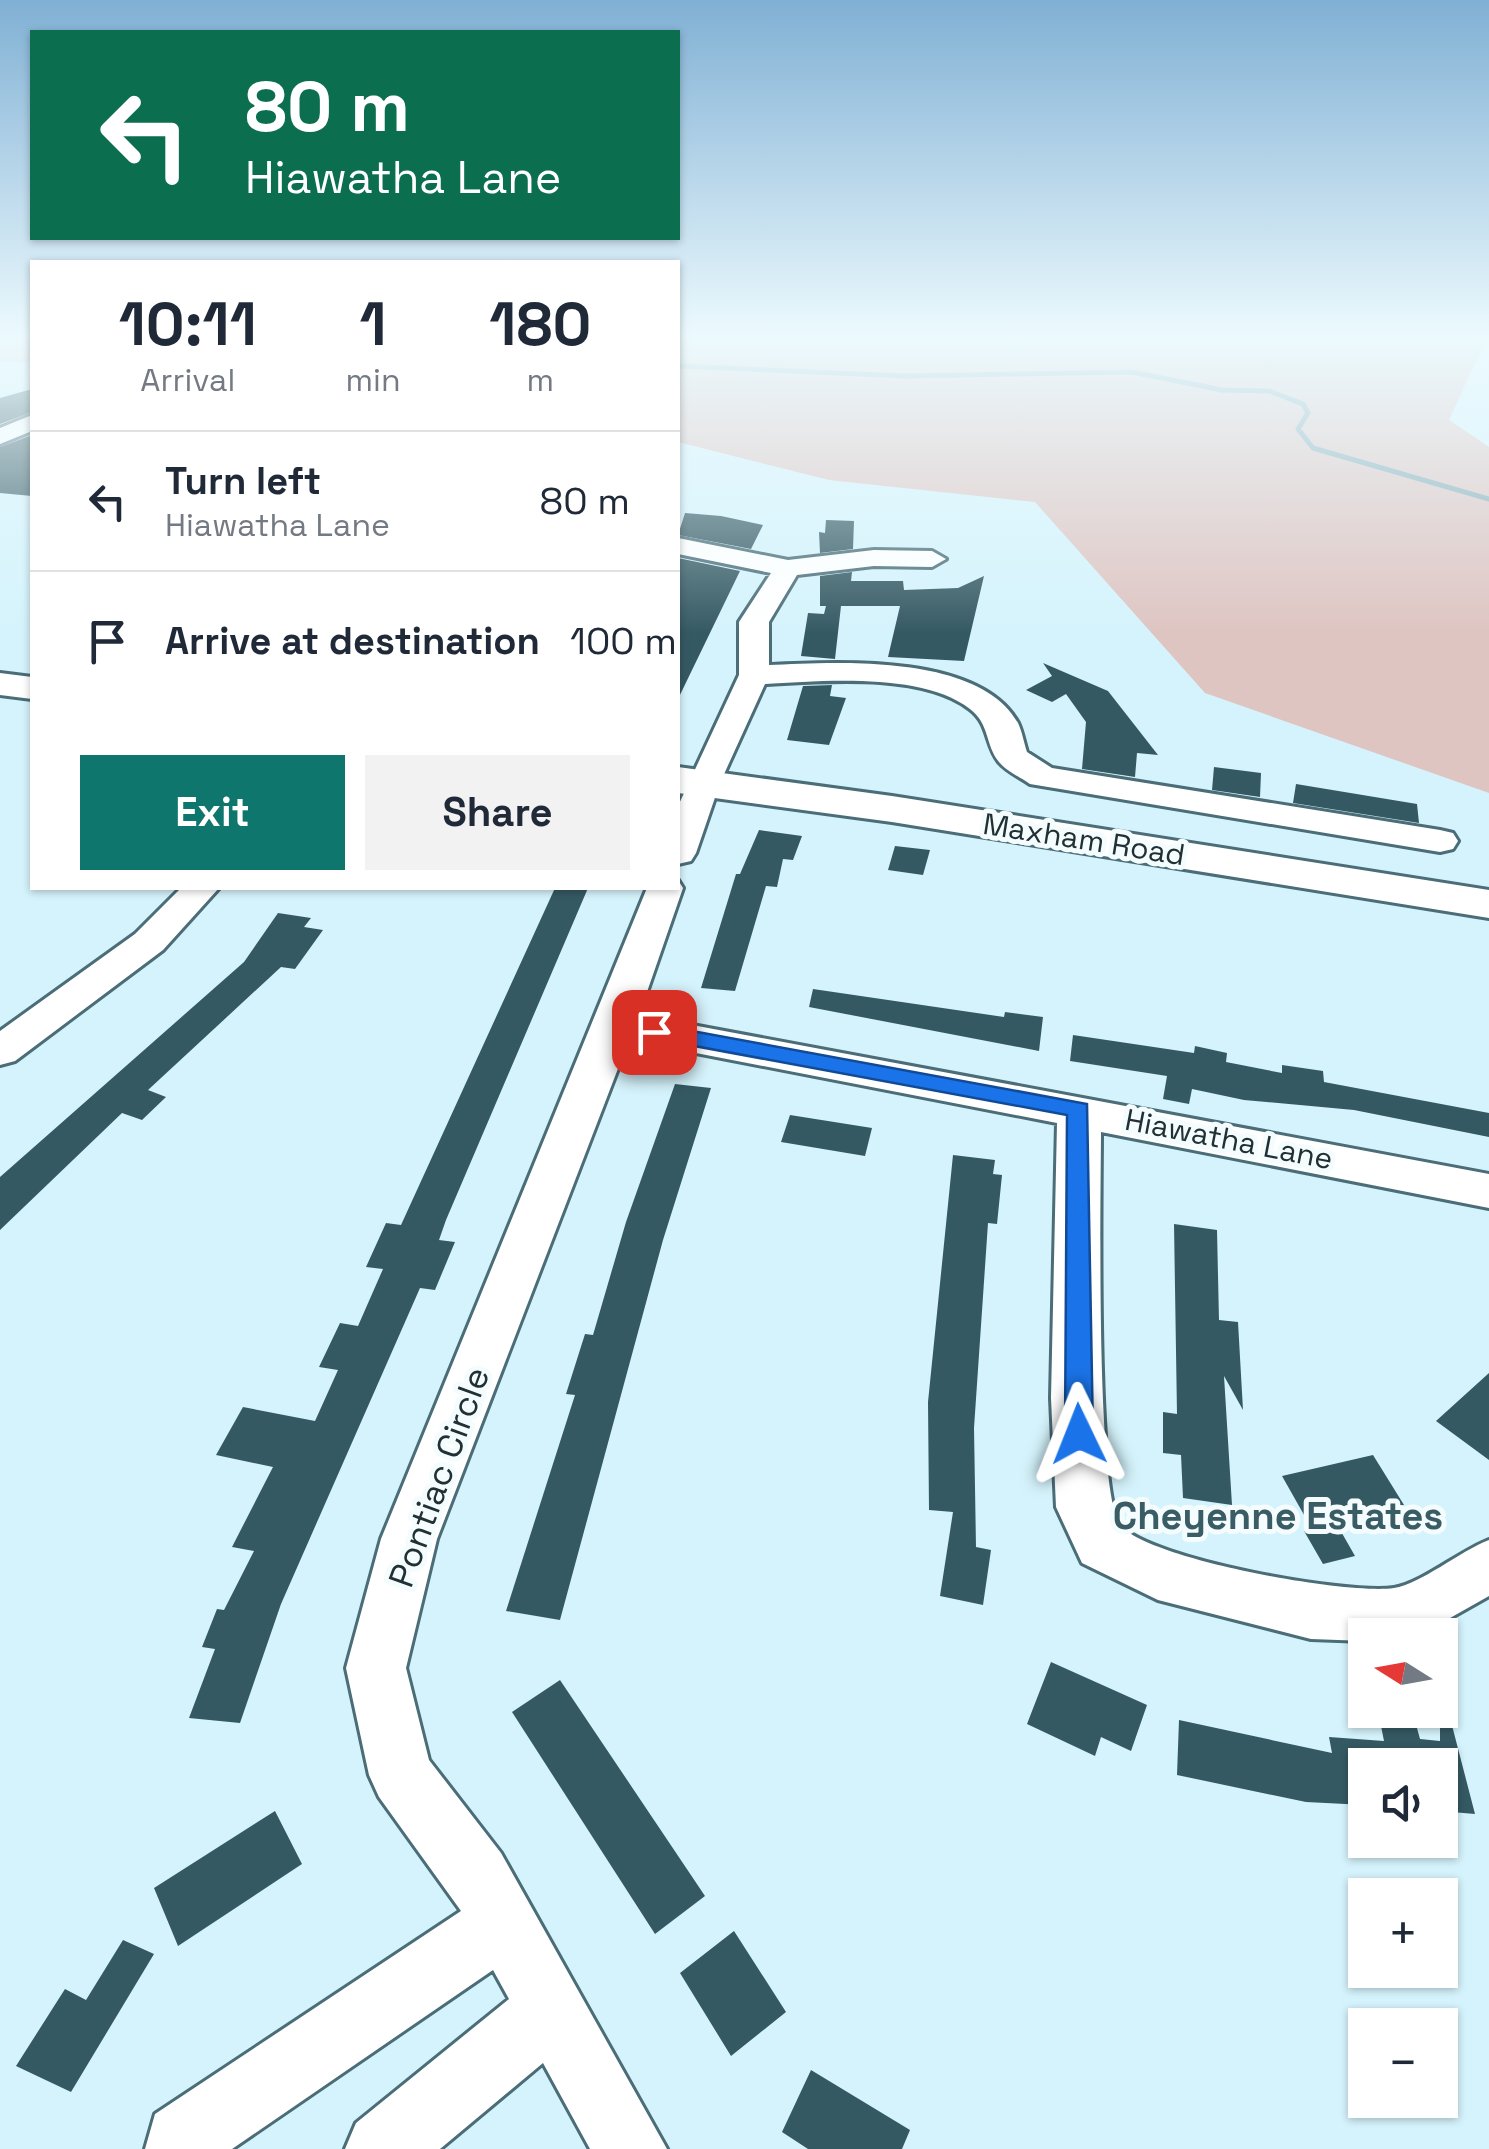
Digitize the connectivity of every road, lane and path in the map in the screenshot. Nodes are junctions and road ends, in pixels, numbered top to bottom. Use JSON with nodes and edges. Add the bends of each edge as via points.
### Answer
{"nodes":[{"id":1,"x":680,"y":546,"type":"edge"},
{"id":2,"x":932,"y":559,"type":"dead end"},
{"id":3,"x":788,"y":568,"type":"junction"},
{"id":4,"x":0,"y":664,"type":"edge"},
{"id":5,"x":30,"y":668,"type":"edge"},
{"id":6,"x":754,"y":676,"type":"junction"},
{"id":7,"x":0,"y":684,"type":"edge"},
{"id":8,"x":30,"y":688,"type":"edge"},
{"id":9,"x":692,"y":772,"type":"edge"},
{"id":10,"x":1440,"y":840,"type":"dead end"},
{"id":11,"x":680,"y":841,"type":"edge"},
{"id":12,"x":1489,"y":878,"type":"edge"},
{"id":13,"x":199,"y":890,"type":"edge"},
{"id":14,"x":664,"y":890,"type":"edge"},
{"id":15,"x":1489,"y":904,"type":"edge"},
{"id":16,"x":615,"y":1024,"type":"junction"},
{"id":17,"x":0,"y":1051,"type":"edge"},
{"id":18,"x":1079,"y":1110,"type":"junction"},
{"id":19,"x":1489,"y":1191,"type":"edge"},
{"id":20,"x":1489,"y":1566,"type":"edge"},
{"id":21,"x":504,"y":1922,"type":"junction"},
{"id":22,"x":552,"y":2010,"type":"junction"},
{"id":23,"x":182,"y":2149,"type":"edge"},
{"id":24,"x":382,"y":2149,"type":"edge"},
{"id":25,"x":630,"y":2149,"type":"edge"}],
"edges":[{"from":1,"to":3,"type":"street"},
{"from":2,"to":3,"type":"street"},
{"from":3,"to":6,"type":"street","via":[[754,622]]},
{"from":4,"to":5,"type":"main road"},
{"from":6,"to":9,"type":"street"},
{"from":6,"to":10,"type":"street","via":[[926,681],[986,702],[1011,731],[1012,758],[1042,777]]},
{"from":7,"to":8,"type":"main road"},
{"from":9,"to":11,"type":"street"},
{"from":9,"to":12,"type":"main road","name":"Maxham Road","via":[[1068,811]]},
{"from":9,"to":15,"type":"main road","name":"Maxham Road"},
{"from":13,"to":17,"type":"street","via":[[149,942]]},
{"from":14,"to":16,"type":"street","name":"Pontiac Circle"},
{"from":16,"to":18,"type":"street","name":"Hiawatha Lane"},
{"from":16,"to":21,"type":"street","name":"Pontiac Circle","via":[[409,1539],[376,1668],[401,1776],[478,1876]]},
{"from":18,"to":19,"type":"street","name":"Hiawatha Lane"},
{"from":18,"to":20,"type":"street","via":[[1077,1398],[1084,1508],[1102,1545],[1158,1574],[1311,1612],[1402,1615]]},
{"from":21,"to":22,"type":"street","name":"Pontiac Circle"},
{"from":21,"to":23,"type":"street","via":[[181,2140]]},
{"from":22,"to":24,"type":"street"},
{"from":22,"to":25,"type":"street","name":"Pontiac Circle"}]}
